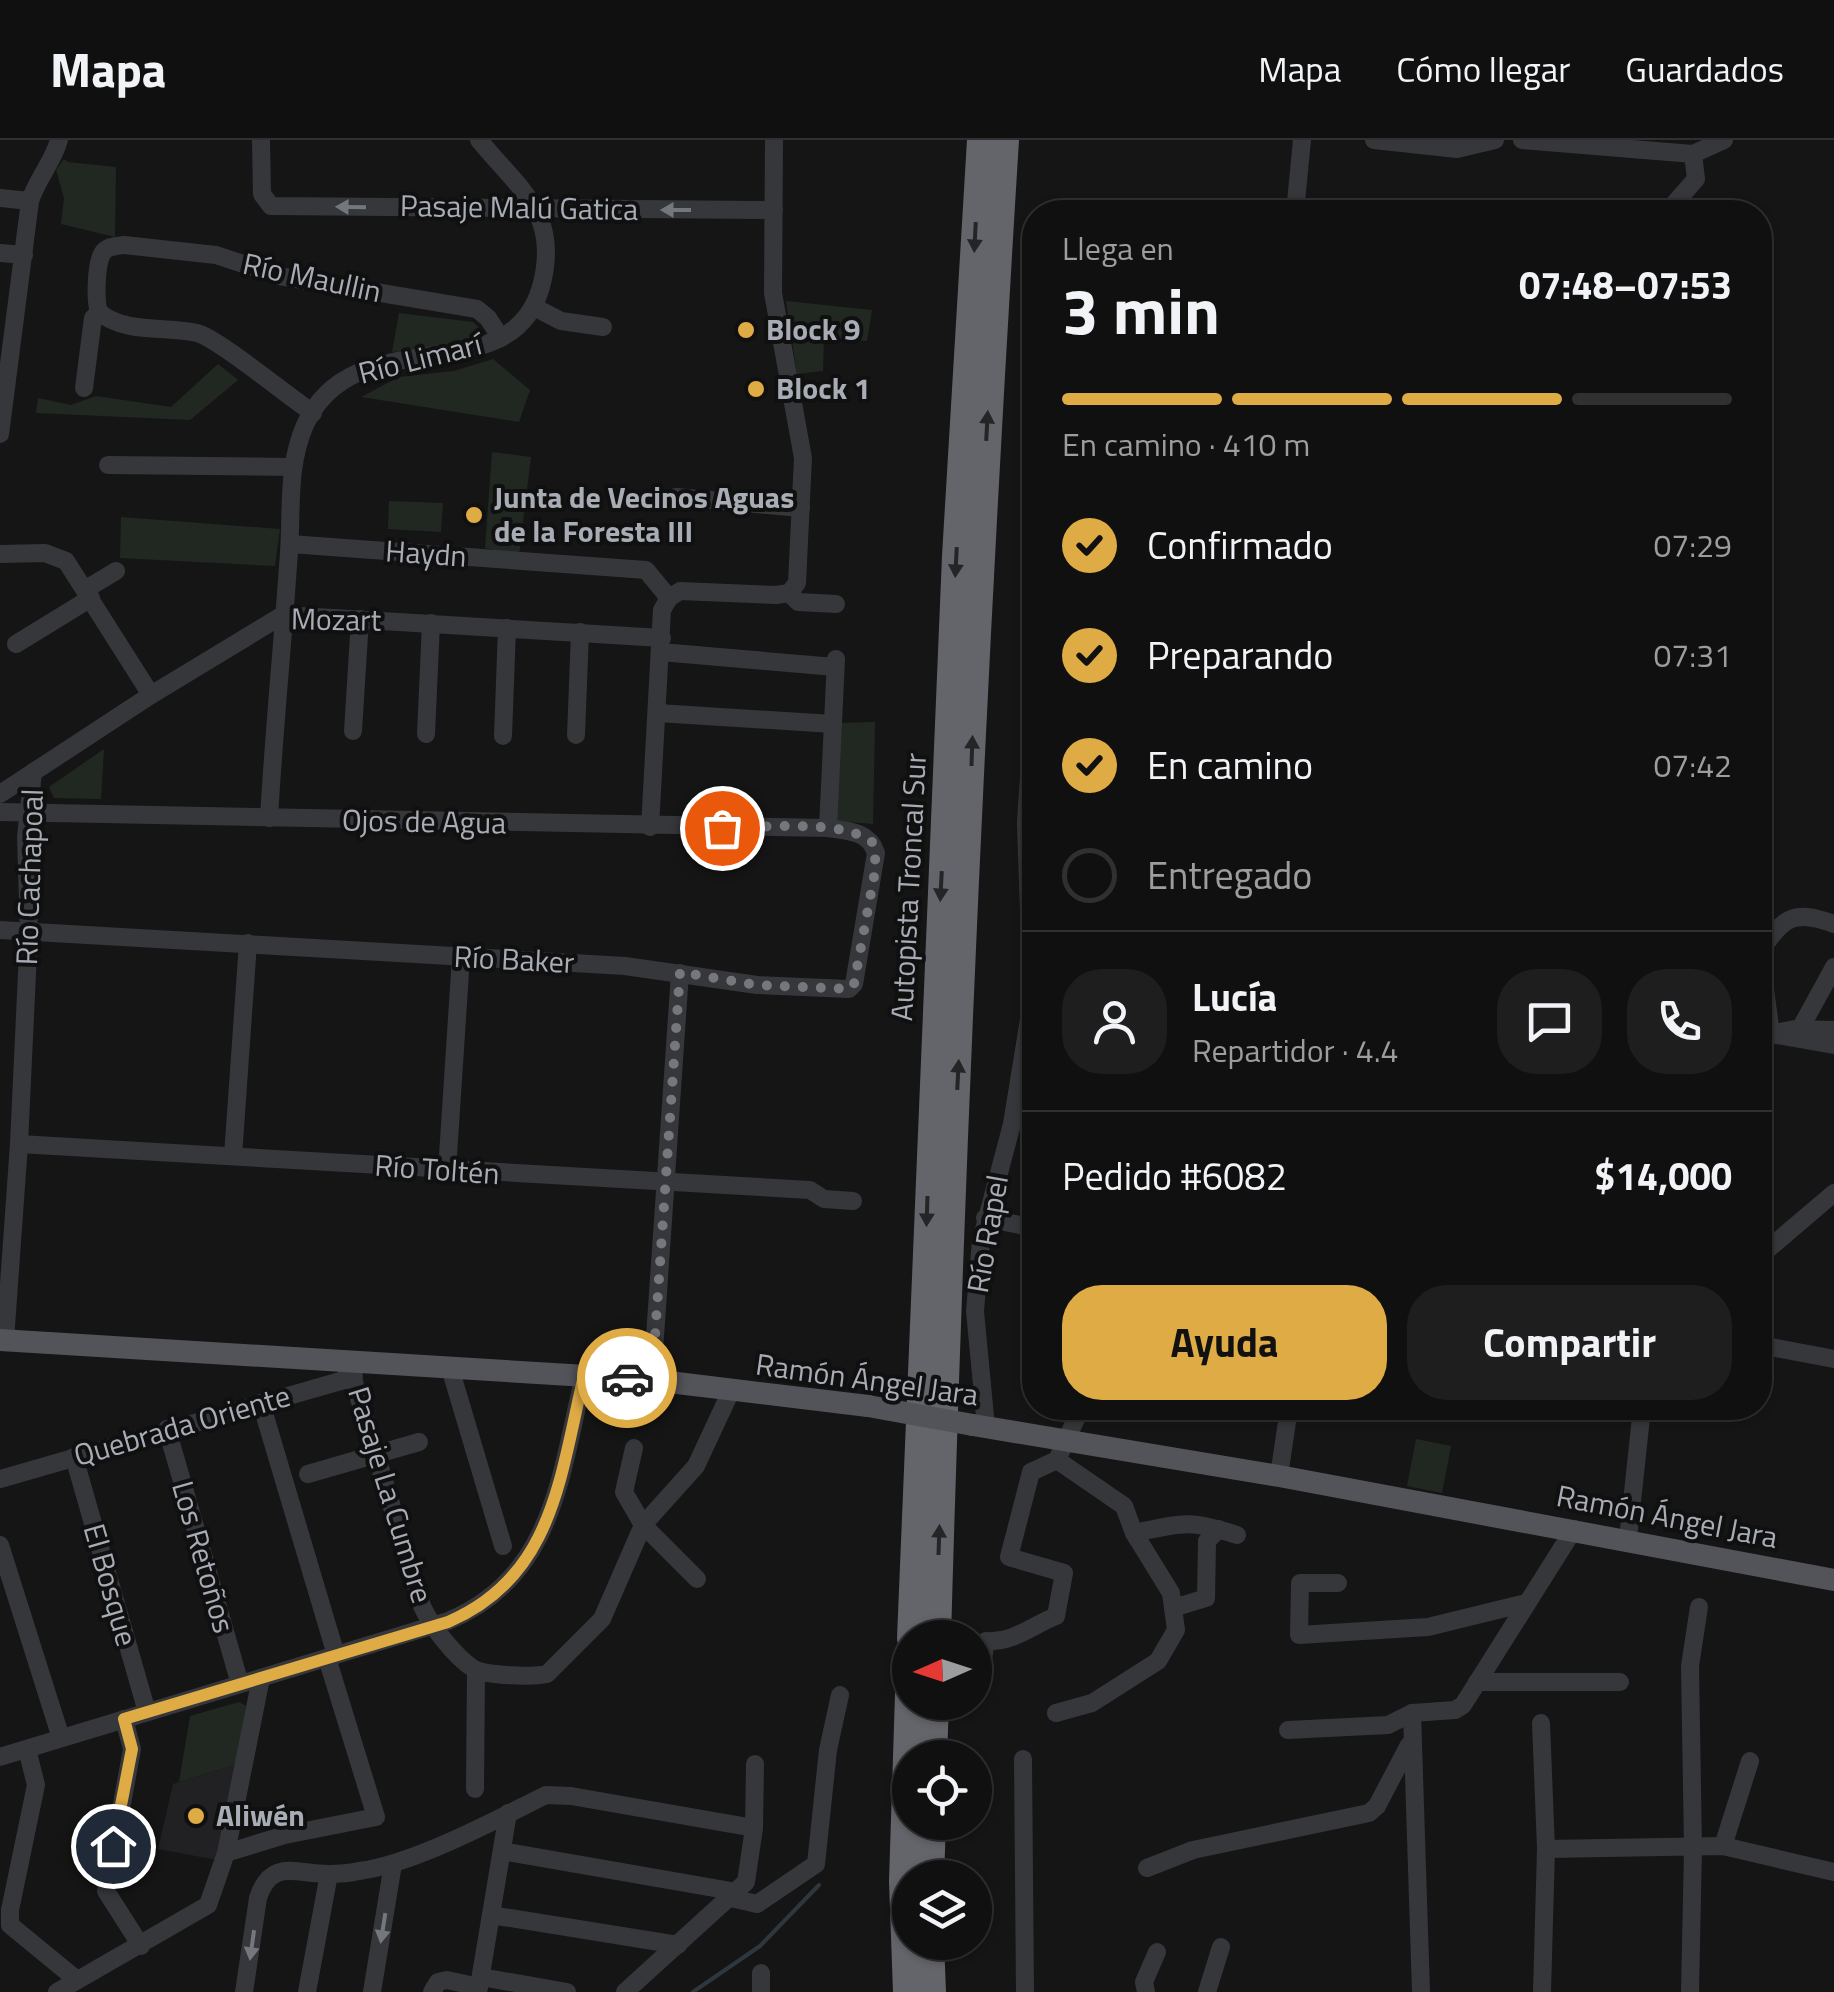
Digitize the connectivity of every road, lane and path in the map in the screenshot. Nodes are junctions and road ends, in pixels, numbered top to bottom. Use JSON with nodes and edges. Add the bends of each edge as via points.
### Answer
{"nodes":[{"id":1,"x":42,"y":140,"type":"edge"},
{"id":2,"x":59,"y":140,"type":"edge"},
{"id":3,"x":261,"y":140,"type":"edge"},
{"id":4,"x":479,"y":140,"type":"edge"},
{"id":5,"x":774,"y":140,"type":"edge"},
{"id":6,"x":981,"y":140,"type":"edge"},
{"id":7,"x":1005,"y":140,"type":"edge"},
{"id":8,"x":1302,"y":140,"type":"edge"},
{"id":9,"x":1374,"y":140,"type":"edge"},
{"id":10,"x":1495,"y":140,"type":"edge"},
{"id":11,"x":1522,"y":140,"type":"edge"},
{"id":12,"x":1724,"y":140,"type":"edge"},
{"id":13,"x":1693,"y":154,"type":"junction"},
{"id":14,"x":48,"y":164,"type":"junction"},
{"id":15,"x":0,"y":198,"type":"edge"},
{"id":16,"x":1296,"y":200,"type":"edge"},
{"id":17,"x":1678,"y":200,"type":"edge"},
{"id":18,"x":30,"y":202,"type":"junction"},
{"id":19,"x":536,"y":209,"type":"junction"},
{"id":20,"x":774,"y":210,"type":"junction"},
{"id":21,"x":0,"y":253,"type":"edge"},
{"id":22,"x":24,"y":255,"type":"junction"},
{"id":23,"x":9,"y":307,"type":"edge"},
{"id":24,"x":536,"y":308,"type":"junction"},
{"id":25,"x":100,"y":312,"type":"junction"},
{"id":26,"x":603,"y":327,"type":"dead end"},
{"id":27,"x":500,"y":338,"type":"junction"},
{"id":28,"x":5,"y":360,"type":"edge"},
{"id":29,"x":84,"y":388,"type":"dead end"},
{"id":30,"x":313,"y":414,"type":"junction"},
{"id":31,"x":1,"y":421,"type":"edge"},
{"id":32,"x":108,"y":465,"type":"dead end"},
{"id":33,"x":292,"y":467,"type":"junction"},
{"id":34,"x":676,"y":497,"type":"dead end"},
{"id":35,"x":802,"y":508,"type":"junction"},
{"id":36,"x":290,"y":544,"type":"junction"},
{"id":37,"x":0,"y":554,"type":"edge"},
{"id":38,"x":116,"y":572,"type":"dead end"},
{"id":39,"x":89,"y":593,"type":"junction"},
{"id":40,"x":789,"y":593,"type":"junction"},
{"id":41,"x":670,"y":598,"type":"junction"},
{"id":42,"x":836,"y":604,"type":"dead end"},
{"id":43,"x":283,"y":615,"type":"junction"},
{"id":44,"x":360,"y":619,"type":"junction"},
{"id":45,"x":431,"y":623,"type":"junction"},
{"id":46,"x":508,"y":628,"type":"junction"},
{"id":47,"x":580,"y":632,"type":"junction"},
{"id":48,"x":16,"y":644,"type":"dead end"},
{"id":49,"x":661,"y":645,"type":"junction"},
{"id":50,"x":151,"y":695,"type":"junction"},
{"id":51,"x":658,"y":713,"type":"junction"},
{"id":52,"x":833,"y":724,"type":"junction"},
{"id":53,"x":353,"y":731,"type":"dead end"},
{"id":54,"x":426,"y":734,"type":"dead end"},
{"id":55,"x":503,"y":736,"type":"dead end"},
{"id":56,"x":576,"y":736,"type":"dead end"},
{"id":57,"x":34,"y":772,"type":"junction"},
{"id":58,"x":0,"y":794,"type":"edge"},
{"id":59,"x":0,"y":812,"type":"edge"},
{"id":60,"x":30,"y":814,"type":"junction"},
{"id":61,"x":269,"y":818,"type":"junction"},
{"id":62,"x":650,"y":827,"type":"junction"},
{"id":63,"x":828,"y":828,"type":"junction"},
{"id":64,"x":848,"y":831,"type":"joint"},
{"id":65,"x":1832,"y":925,"type":"edge"},
{"id":66,"x":0,"y":930,"type":"edge"},
{"id":67,"x":29,"y":931,"type":"junction"},
{"id":68,"x":1772,"y":936,"type":"edge"},
{"id":69,"x":248,"y":942,"type":"junction"},
{"id":70,"x":461,"y":957,"type":"junction"},
{"id":71,"x":1834,"y":967,"type":"edge"},
{"id":72,"x":680,"y":972,"type":"junction"},
{"id":73,"x":1800,"y":1029,"type":"junction"},
{"id":74,"x":1834,"y":1030,"type":"edge"},
{"id":75,"x":1772,"y":1036,"type":"edge"},
{"id":76,"x":1772,"y":1038,"type":"edge"},
{"id":77,"x":1834,"y":1044,"type":"edge"},
{"id":78,"x":1022,"y":1062,"type":"edge"},
{"id":79,"x":12,"y":1156,"type":"edge"},
{"id":80,"x":234,"y":1156,"type":"junction"},
{"id":81,"x":448,"y":1171,"type":"junction"},
{"id":82,"x":665,"y":1183,"type":"junction"},
{"id":83,"x":1834,"y":1193,"type":"edge"},
{"id":84,"x":853,"y":1201,"type":"dead end"},
{"id":85,"x":985,"y":1218,"type":"junction"},
{"id":86,"x":1022,"y":1225,"type":"edge"},
{"id":87,"x":1772,"y":1246,"type":"edge"},
{"id":88,"x":2,"y":1340,"type":"edge"},
{"id":89,"x":1772,"y":1347,"type":"edge"},
{"id":90,"x":1834,"y":1360,"type":"edge"},
{"id":91,"x":353,"y":1362,"type":"junction"},
{"id":92,"x":450,"y":1368,"type":"junction"},
{"id":93,"x":584,"y":1376,"type":"junction"},
{"id":94,"x":652,"y":1380,"type":"junction"},
{"id":95,"x":731,"y":1391,"type":"junction"},
{"id":96,"x":261,"y":1402,"type":"junction"},
{"id":97,"x":1076,"y":1420,"type":"edge"},
{"id":98,"x":1287,"y":1420,"type":"edge"},
{"id":99,"x":1641,"y":1420,"type":"edge"},
{"id":100,"x":979,"y":1426,"type":"junction"},
{"id":101,"x":167,"y":1429,"type":"junction"},
{"id":102,"x":419,"y":1442,"type":"dead end"},
{"id":103,"x":634,"y":1448,"type":"dead end"},
{"id":104,"x":1062,"y":1450,"type":"junction"},
{"id":105,"x":378,"y":1453,"type":"junction"},
{"id":106,"x":74,"y":1457,"type":"junction"},
{"id":107,"x":308,"y":1474,"type":"dead end"},
{"id":108,"x":1280,"y":1476,"type":"junction"},
{"id":109,"x":0,"y":1479,"type":"edge"},
{"id":110,"x":644,"y":1525,"type":"junction"},
{"id":111,"x":1574,"y":1530,"type":"junction"},
{"id":112,"x":1134,"y":1533,"type":"junction"},
{"id":113,"x":1628,"y":1539,"type":"junction"},
{"id":114,"x":0,"y":1545,"type":"edge"},
{"id":115,"x":504,"y":1546,"type":"dead end"},
{"id":116,"x":696,"y":1579,"type":"dead end"},
{"id":117,"x":1834,"y":1580,"type":"edge"},
{"id":118,"x":1338,"y":1583,"type":"dead end"},
{"id":119,"x":1526,"y":1603,"type":"junction"},
{"id":120,"x":1700,"y":1607,"type":"dead end"},
{"id":121,"x":1173,"y":1608,"type":"junction"},
{"id":122,"x":912,"y":1620,"type":"edge"},
{"id":123,"x":938,"y":1620,"type":"edge"},
{"id":124,"x":432,"y":1626,"type":"junction"},
{"id":125,"x":992,"y":1642,"type":"edge"},
{"id":126,"x":331,"y":1657,"type":"junction"},
{"id":127,"x":476,"y":1670,"type":"junction"},
{"id":128,"x":261,"y":1678,"type":"junction"},
{"id":129,"x":1477,"y":1682,"type":"junction"},
{"id":130,"x":1620,"y":1682,"type":"dead end"},
{"id":131,"x":240,"y":1684,"type":"junction"},
{"id":132,"x":840,"y":1695,"type":"dead end"},
{"id":133,"x":147,"y":1712,"type":"junction"},
{"id":134,"x":1412,"y":1713,"type":"junction"},
{"id":135,"x":1056,"y":1714,"type":"dead end"},
{"id":136,"x":124,"y":1719,"type":"junction"},
{"id":137,"x":908,"y":1720,"type":"edge"},
{"id":138,"x":1541,"y":1723,"type":"dead end"},
{"id":139,"x":1288,"y":1730,"type":"dead end"},
{"id":140,"x":61,"y":1738,"type":"junction"},
{"id":141,"x":1411,"y":1742,"type":"junction"},
{"id":142,"x":27,"y":1748,"type":"junction"},
{"id":143,"x":0,"y":1757,"type":"edge"},
{"id":144,"x":1023,"y":1759,"type":"dead end"},
{"id":145,"x":1750,"y":1761,"type":"dead end"},
{"id":146,"x":755,"y":1764,"type":"dead end"},
{"id":147,"x":475,"y":1789,"type":"dead end"},
{"id":148,"x":508,"y":1814,"type":"junction"},
{"id":149,"x":754,"y":1828,"type":"junction"},
{"id":150,"x":1723,"y":1846,"type":"junction"},
{"id":151,"x":1693,"y":1848,"type":"junction"},
{"id":152,"x":1546,"y":1849,"type":"junction"},
{"id":153,"x":502,"y":1851,"type":"junction"},
{"id":154,"x":226,"y":1853,"type":"junction"},
{"id":155,"x":394,"y":1864,"type":"junction"},
{"id":156,"x":1147,"y":1868,"type":"dead end"},
{"id":157,"x":1834,"y":1872,"type":"edge"},
{"id":158,"x":329,"y":1874,"type":"junction"},
{"id":159,"x":734,"y":1895,"type":"junction"},
{"id":160,"x":491,"y":1914,"type":"junction"},
{"id":161,"x":678,"y":1945,"type":"junction"},
{"id":162,"x":140,"y":1946,"type":"junction"},
{"id":163,"x":1221,"y":1947,"type":"dead end"},
{"id":164,"x":1157,"y":1952,"type":"dead end"},
{"id":165,"x":931,"y":1960,"type":"edge"},
{"id":166,"x":77,"y":1980,"type":"junction"},
{"id":167,"x":480,"y":1985,"type":"edge"},
{"id":168,"x":56,"y":1992,"type":"edge"},
{"id":169,"x":244,"y":1992,"type":"edge"},
{"id":170,"x":307,"y":1992,"type":"edge"},
{"id":171,"x":372,"y":1992,"type":"edge"},
{"id":172,"x":432,"y":1992,"type":"edge"},
{"id":173,"x":566,"y":1992,"type":"edge"},
{"id":174,"x":625,"y":1992,"type":"edge"},
{"id":175,"x":907,"y":1992,"type":"edge"},
{"id":176,"x":932,"y":1992,"type":"edge"},
{"id":177,"x":1025,"y":1992,"type":"edge"},
{"id":178,"x":1146,"y":1992,"type":"edge"},
{"id":179,"x":1207,"y":1992,"type":"edge"},
{"id":180,"x":1421,"y":1992,"type":"edge"},
{"id":181,"x":1542,"y":1992,"type":"edge"},
{"id":182,"x":1690,"y":1992,"type":"edge"}],
"edges":[{"from":1,"to":14,"type":"street"},
{"from":2,"to":14,"type":"street"},
{"from":19,"to":3,"type":"street","name":"Pasaje Malú Gatica","one_way":true,"via":[[271,206],[265,201]]},
{"from":4,"to":19,"type":"street"},
{"from":5,"to":20,"type":"street"},
{"from":6,"to":122,"type":"highway","name":"Autopista Troncal Sur","one_way":true,"via":[[955,575]]},
{"from":123,"to":7,"type":"highway","name":"Autopista Troncal Sur","one_way":true,"via":[[981,534]]},
{"from":8,"to":16,"type":"street"},
{"from":9,"to":10,"type":"street","via":[[1457,148]]},
{"from":11,"to":13,"type":"street"},
{"from":12,"to":13,"type":"street"},
{"from":13,"to":17,"type":"street","via":[[1696,179]]},
{"from":14,"to":18,"type":"street"},
{"from":15,"to":18,"type":"street"},
{"from":18,"to":22,"type":"street"},
{"from":20,"to":19,"type":"street","name":"Pasaje Malú Gatica","one_way":true},
{"from":19,"to":24,"type":"street","via":[[547,232]]},
{"from":20,"to":35,"type":"street","via":[[773,293],[803,458]]},
{"from":21,"to":22,"type":"street"},
{"from":22,"to":23,"type":"street"},
{"from":23,"to":28,"type":"street"},
{"from":24,"to":26,"type":"street","via":[[562,321]]},
{"from":24,"to":27,"type":"street","name":"Río Limarí"},
{"from":25,"to":27,"type":"street","name":"Río Maullin","via":[[95,302],[102,254],[124,245],[216,255],[278,276],[477,309]]},
{"from":25,"to":29,"type":"street","via":[[93,318]]},
{"from":25,"to":30,"type":"street","via":[[121,324],[202,334]]},
{"from":27,"to":30,"type":"street","name":"Río Limarí","via":[[470,350],[368,366],[338,380]]},
{"from":28,"to":31,"type":"street"},
{"from":30,"to":33,"type":"street","name":"Río Limarí"},
{"from":32,"to":33,"type":"street"},
{"from":33,"to":36,"type":"street","name":"Río Limarí"},
{"from":34,"to":35,"type":"street"},
{"from":35,"to":40,"type":"street","via":[[797,584]]},
{"from":36,"to":41,"type":"street","name":"Haydn","via":[[646,570]]},
{"from":36,"to":43,"type":"street","name":"Río Limarí"},
{"from":37,"to":39,"type":"street","via":[[56,556]]},
{"from":38,"to":39,"type":"street"},
{"from":39,"to":48,"type":"street"},
{"from":39,"to":50,"type":"street"},
{"from":40,"to":41,"type":"street","via":[[680,591]]},
{"from":40,"to":42,"type":"street","via":[[798,602]]},
{"from":41,"to":49,"type":"street","via":[[662,610]]},
{"from":43,"to":44,"type":"street","name":"Mozart"},
{"from":43,"to":50,"type":"street","name":"Mozart"},
{"from":43,"to":61,"type":"street","name":"Río Limarí"},
{"from":44,"to":45,"type":"street","name":"Mozart"},
{"from":44,"to":53,"type":"street"},
{"from":45,"to":46,"type":"street","name":"Mozart"},
{"from":45,"to":54,"type":"street"},
{"from":46,"to":47,"type":"street","name":"Mozart"},
{"from":46,"to":55,"type":"street"},
{"from":47,"to":49,"type":"street","name":"Mozart"},
{"from":47,"to":56,"type":"street"},
{"from":49,"to":51,"type":"street"},
{"from":49,"to":52,"type":"street","name":"Mozart","via":[[836,662]]},
{"from":50,"to":57,"type":"street","name":"Mozart"},
{"from":51,"to":52,"type":"street"},
{"from":51,"to":62,"type":"street"},
{"from":52,"to":63,"type":"street"},
{"from":57,"to":58,"type":"street","name":"Mozart"},
{"from":57,"to":60,"type":"street","name":"Río Cachapoal"},
{"from":59,"to":60,"type":"street","name":"Ojos de Agua"},
{"from":60,"to":61,"type":"street","name":"Ojos de Agua"},
{"from":60,"to":67,"type":"street","name":"Río Cachapoal"},
{"from":61,"to":62,"type":"street","name":"Ojos de Agua"},
{"from":62,"to":63,"type":"street","name":"Ojos de Agua"},
{"from":63,"to":64,"type":"street","name":"Ojos de Agua"},
{"from":64,"to":72,"type":"street","name":"Río Baker","via":[[864,835],[876,853],[849,989],[756,985]]},
{"from":65,"to":68,"type":"street","via":[[1796,916]]},
{"from":66,"to":67,"type":"street","name":"Río Baker"},
{"from":67,"to":69,"type":"street","name":"Río Baker"},
{"from":67,"to":79,"type":"street","name":"Río Cachapoal"},
{"from":69,"to":70,"type":"street","name":"Río Baker"},
{"from":69,"to":80,"type":"street"},
{"from":70,"to":72,"type":"street","name":"Río Baker"},
{"from":70,"to":81,"type":"street"},
{"from":71,"to":73,"type":"street"},
{"from":72,"to":82,"type":"street"},
{"from":73,"to":74,"type":"street"},
{"from":73,"to":75,"type":"street"},
{"from":76,"to":77,"type":"street"},
{"from":78,"to":85,"type":"street","name":"Río Rapel"},
{"from":79,"to":80,"type":"street","name":"Río Toltén"},
{"from":79,"to":88,"type":"street","name":"Río Cachapoal"},
{"from":80,"to":81,"type":"street","name":"Río Toltén"},
{"from":81,"to":82,"type":"street","name":"Río Toltén"},
{"from":82,"to":84,"type":"street","name":"Río Toltén","via":[[810,1190]]},
{"from":82,"to":94,"type":"street"},
{"from":83,"to":87,"type":"street"},
{"from":85,"to":86,"type":"street"},
{"from":85,"to":100,"type":"street","name":"Río Rapel","via":[[975,1311]]},
{"from":88,"to":91,"type":"main road","name":"Ramón Ángel Jara"},
{"from":89,"to":90,"type":"street"},
{"from":91,"to":92,"type":"main road","name":"Ramón Ángel Jara"},
{"from":91,"to":96,"type":"street","name":"Quebrada Oriente","via":[[344,1380]]},
{"from":91,"to":105,"type":"street","name":"Pasaje La Cumbre"},
{"from":92,"to":93,"type":"main road","name":"Ramón Ángel Jara"},
{"from":92,"to":115,"type":"street"},
{"from":93,"to":94,"type":"main road","name":"Ramón Ángel Jara"},
{"from":93,"to":124,"type":"street","via":[[552,1506],[533,1551],[491,1598]]},
{"from":94,"to":95,"type":"main road","name":"Ramón Ángel Jara"},
{"from":95,"to":100,"type":"main road","name":"Ramón Ángel Jara","bridge":true},
{"from":95,"to":110,"type":"street","via":[[696,1466]]},
{"from":96,"to":101,"type":"street","name":"Quebrada Oriente"},
{"from":96,"to":126,"type":"street"},
{"from":97,"to":104,"type":"street"},
{"from":98,"to":108,"type":"street"},
{"from":99,"to":113,"type":"street"},
{"from":100,"to":104,"type":"main road","name":"Ramón Ángel Jara"},
{"from":101,"to":106,"type":"street","name":"Quebrada Oriente"},
{"from":101,"to":131,"type":"street","name":"Los Retoños"},
{"from":102,"to":105,"type":"street"},
{"from":103,"to":110,"type":"street","via":[[624,1492]]},
{"from":104,"to":108,"type":"main road","name":"Ramón Ángel Jara"},
{"from":104,"to":112,"type":"street","via":[[1124,1506]]},
{"from":104,"to":125,"type":"street","via":[[1031,1472],[1009,1557],[1064,1572],[1056,1616],[1007,1642]]},
{"from":105,"to":107,"type":"street"},
{"from":105,"to":124,"type":"street","name":"Pasaje La Cumbre"},
{"from":106,"to":109,"type":"street","name":"Quebrada Oriente"},
{"from":106,"to":133,"type":"street","name":"El Bosque"},
{"from":108,"to":111,"type":"main road","name":"Ramón Ángel Jara"},
{"from":110,"to":116,"type":"street"},
{"from":110,"to":127,"type":"street","via":[[602,1619],[548,1674]]},
{"from":111,"to":113,"type":"main road","name":"Ramón Ángel Jara"},
{"from":111,"to":119,"type":"street"},
{"from":112,"to":121,"type":"street","via":[[1171,1593]]},
{"from":112,"to":121,"type":"street","via":[[1178,1522],[1228,1532],[1207,1541],[1206,1598]]},
{"from":113,"to":117,"type":"main road","name":"Ramón Ángel Jara"},
{"from":114,"to":140,"type":"street"},
{"from":118,"to":119,"type":"street","via":[[1300,1583],[1299,1635],[1428,1627]]},
{"from":119,"to":129,"type":"street"},
{"from":120,"to":151,"type":"street","via":[[1690,1666]]},
{"from":121,"to":135,"type":"street","via":[[1176,1630],[1158,1661],[1092,1703]]},
{"from":124,"to":126,"type":"street"},
{"from":124,"to":127,"type":"street"},
{"from":126,"to":128,"type":"street"},
{"from":126,"to":154,"type":"street","via":[[376,1817]]},
{"from":127,"to":147,"type":"street"},
{"from":128,"to":131,"type":"street"},
{"from":128,"to":154,"type":"street"},
{"from":129,"to":130,"type":"street"},
{"from":129,"to":134,"type":"street","via":[[1455,1710]]},
{"from":131,"to":133,"type":"street"},
{"from":132,"to":159,"type":"street","via":[[816,1864],[757,1904]]},
{"from":133,"to":136,"type":"street"},
{"from":134,"to":139,"type":"street","via":[[1388,1724]]},
{"from":134,"to":141,"type":"street"},
{"from":136,"to":140,"type":"street"},
{"from":136,"to":162,"type":"street","via":[[132,1749],[106,1891]]},
{"from":137,"to":175,"type":"highway"},
{"from":138,"to":152,"type":"street"},
{"from":140,"to":142,"type":"street"},
{"from":141,"to":156,"type":"street","via":[[1369,1813],[1193,1850]]},
{"from":141,"to":180,"type":"street"},
{"from":142,"to":143,"type":"street"},
{"from":142,"to":166,"type":"street","via":[[36,1786],[10,1925]]},
{"from":144,"to":177,"type":"street"},
{"from":145,"to":150,"type":"street"},
{"from":146,"to":149,"type":"street"},
{"from":148,"to":149,"type":"street","via":[[559,1794]]},
{"from":148,"to":153,"type":"street"},
{"from":148,"to":155,"type":"street"},
{"from":149,"to":159,"type":"street","via":[[746,1882]]},
{"from":150,"to":151,"type":"street"},
{"from":150,"to":157,"type":"street"},
{"from":151,"to":152,"type":"street"},
{"from":151,"to":182,"type":"street"},
{"from":152,"to":181,"type":"street"},
{"from":153,"to":159,"type":"street"},
{"from":153,"to":160,"type":"street"},
{"from":154,"to":162,"type":"street","via":[[208,1905]]},
{"from":155,"to":158,"type":"street"},
{"from":155,"to":171,"type":"street","one_way":true},
{"from":158,"to":169,"type":"street","one_way":true,"via":[[286,1870],[263,1884]]},
{"from":158,"to":170,"type":"street"},
{"from":159,"to":161,"type":"street"},
{"from":160,"to":161,"type":"street"},
{"from":160,"to":167,"type":"street"},
{"from":161,"to":174,"type":"street"},
{"from":162,"to":166,"type":"street"},
{"from":163,"to":179,"type":"street"},
{"from":164,"to":178,"type":"street"},
{"from":165,"to":176,"type":"highway"},
{"from":166,"to":168,"type":"street"},
{"from":167,"to":172,"type":"street","via":[[447,1980]]},
{"from":167,"to":173,"type":"street"}]}
